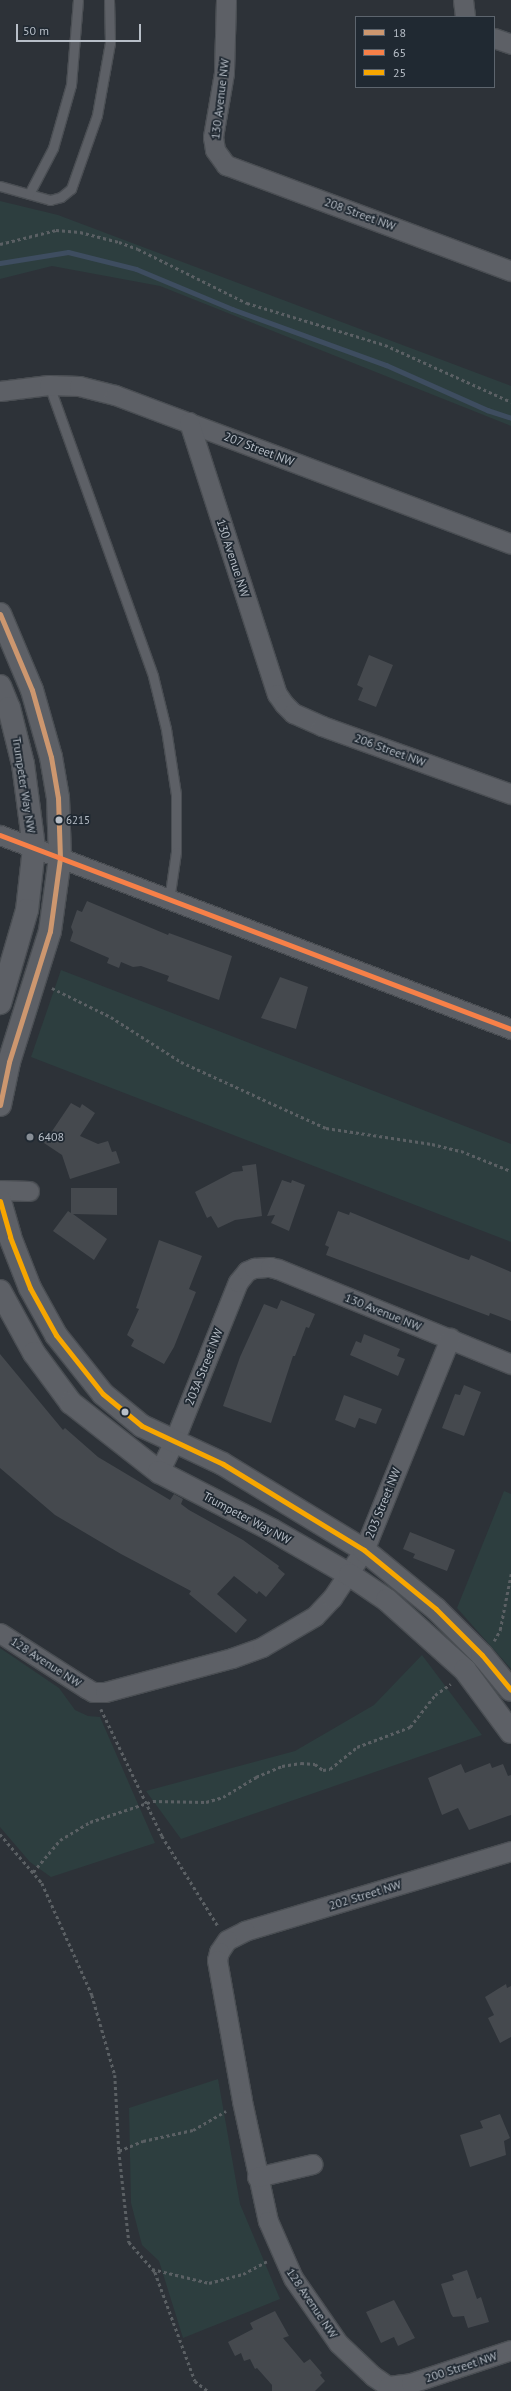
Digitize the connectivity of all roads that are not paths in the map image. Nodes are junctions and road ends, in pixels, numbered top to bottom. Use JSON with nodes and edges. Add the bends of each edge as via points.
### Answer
{"nodes":[{"id":1,"x":78,"y":0,"type":"edge"},
{"id":2,"x":109,"y":0,"type":"edge"},
{"id":3,"x":226,"y":0,"type":"edge"},
{"id":4,"x":495,"y":38,"type":"edge"},
{"id":5,"x":511,"y":44,"type":"edge"},
{"id":6,"x":215,"y":150,"type":"joint"},
{"id":7,"x":0,"y":186,"type":"edge"},
{"id":8,"x":29,"y":194,"type":"junction"},
{"id":9,"x":511,"y":271,"type":"edge"},
{"id":10,"x":49,"y":384,"type":"junction"},
{"id":11,"x":0,"y":392,"type":"edge"},
{"id":12,"x":189,"y":422,"type":"junction"},
{"id":13,"x":511,"y":544,"type":"edge"},
{"id":14,"x":0,"y":614,"type":"edge"},
{"id":15,"x":0,"y":686,"type":"edge"},
{"id":16,"x":277,"y":694,"type":"joint"},
{"id":17,"x":511,"y":794,"type":"edge"},
{"id":18,"x":0,"y":835,"type":"edge"},
{"id":19,"x":34,"y":848,"type":"junction"},
{"id":20,"x":60,"y":858,"type":"junction"},
{"id":21,"x":169,"y":900,"type":"junction"},
{"id":22,"x":0,"y":1002,"type":"edge"},
{"id":23,"x":511,"y":1029,"type":"edge"},
{"id":24,"x":0,"y":1105,"type":"edge"},
{"id":25,"x":0,"y":1190,"type":"edge"},
{"id":26,"x":29,"y":1191,"type":"dead end"},
{"id":27,"x":0,"y":1201,"type":"edge"},
{"id":28,"x":254,"y":1268,"type":"joint"},
{"id":29,"x":0,"y":1291,"type":"edge"},
{"id":30,"x":450,"y":1338,"type":"junction"},
{"id":31,"x":511,"y":1364,"type":"edge"},
{"id":32,"x":174,"y":1441,"type":"junction"},
{"id":33,"x":159,"y":1472,"type":"junction"},
{"id":34,"x":364,"y":1550,"type":"junction"},
{"id":35,"x":350,"y":1575,"type":"junction"},
{"id":36,"x":0,"y":1632,"type":"edge"},
{"id":37,"x":511,"y":1690,"type":"edge"},
{"id":38,"x":93,"y":1692,"type":"joint"},
{"id":39,"x":511,"y":1732,"type":"edge"},
{"id":40,"x":511,"y":1851,"type":"edge"},
{"id":41,"x":224,"y":1943,"type":"joint"},
{"id":42,"x":313,"y":2164,"type":"dead end"},
{"id":43,"x":257,"y":2177,"type":"junction"},
{"id":44,"x":511,"y":2350,"type":"edge"},
{"id":45,"x":388,"y":2386,"type":"joint"}],
"edges":[{"from":1,"to":8,"type":"lane","via":[[71,85],[53,148]]},
{"from":2,"to":8,"type":"lane","via":[[110,43],[97,115],[71,189],[50,200]]},
{"from":3,"to":6,"type":"street","name":"130 Avenue NW","via":[[224,73],[213,137]]},
{"from":4,"to":5,"type":"street"},
{"from":6,"to":9,"type":"street","name":"208 Street NW","via":[[226,165]]},
{"from":7,"to":8,"type":"lane"},
{"from":10,"to":11,"type":"street","name":"207 Street NW"},
{"from":10,"to":12,"type":"street","name":"207 Street NW","via":[[79,386],[115,394]]},
{"from":10,"to":21,"type":"lane","via":[[153,676],[166,729],[176,794],[176,852]]},
{"from":12,"to":13,"type":"street","name":"207 Street NW"},
{"from":12,"to":16,"type":"street","name":"130 Avenue NW"},
{"from":14,"to":20,"type":"street","via":[[32,690],[51,757],[58,798]]},
{"from":15,"to":19,"type":"street","name":"Trumpeter Way NW","via":[[9,708],[23,764]]},
{"from":16,"to":17,"type":"street","name":"206 Street NW","via":[[293,713],[308,720]]},
{"from":18,"to":19,"type":"street"},
{"from":19,"to":20,"type":"street"},
{"from":19,"to":22,"type":"street","name":"Trumpeter Way NW","via":[[27,910]]},
{"from":20,"to":21,"type":"street"},
{"from":20,"to":24,"type":"street","via":[[50,931],[9,1062]]},
{"from":21,"to":23,"type":"street"},
{"from":25,"to":26,"type":"street"},
{"from":27,"to":32,"type":"street","via":[[10,1237],[30,1288],[56,1335],[103,1394],[142,1426]]},
{"from":28,"to":30,"type":"street","name":"130 Avenue NW","via":[[278,1269]]},
{"from":28,"to":32,"type":"street","name":"203A Street NW","via":[[247,1271],[238,1282]]},
{"from":29,"to":33,"type":"street","name":"Trumpeter Way NW","via":[[34,1354],[71,1403]]},
{"from":30,"to":31,"type":"street","name":"130 Avenue NW"},
{"from":30,"to":34,"type":"street","name":"203 Street NW"},
{"from":32,"to":33,"type":"street","name":"203A Street NW"},
{"from":32,"to":34,"type":"street","via":[[223,1464]]},
{"from":33,"to":35,"type":"street","name":"Trumpeter Way NW","via":[[272,1530]]},
{"from":34,"to":35,"type":"street","name":"203 Street NW"},
{"from":34,"to":37,"type":"street","via":[[436,1609],[482,1655]]},
{"from":35,"to":38,"type":"street","name":"203 Street NW","via":[[315,1616],[262,1647],[116,1690]]},
{"from":35,"to":39,"type":"street","name":"Trumpeter Way NW","via":[[387,1600],[465,1670]]},
{"from":36,"to":38,"type":"street","name":"128 Avenue NW"},
{"from":40,"to":41,"type":"street","name":"202 Street NW","via":[[245,1931]]},
{"from":41,"to":43,"type":"street","name":"128 Avenue NW","via":[[219,1952],[217,1967]]},
{"from":42,"to":43,"type":"street"},
{"from":43,"to":45,"type":"street","name":"128 Avenue NW","via":[[266,2215],[281,2254],[309,2303],[338,2343],[373,2376]]},
{"from":44,"to":45,"type":"street","name":"200 Street NW","via":[[411,2383]]}]}
